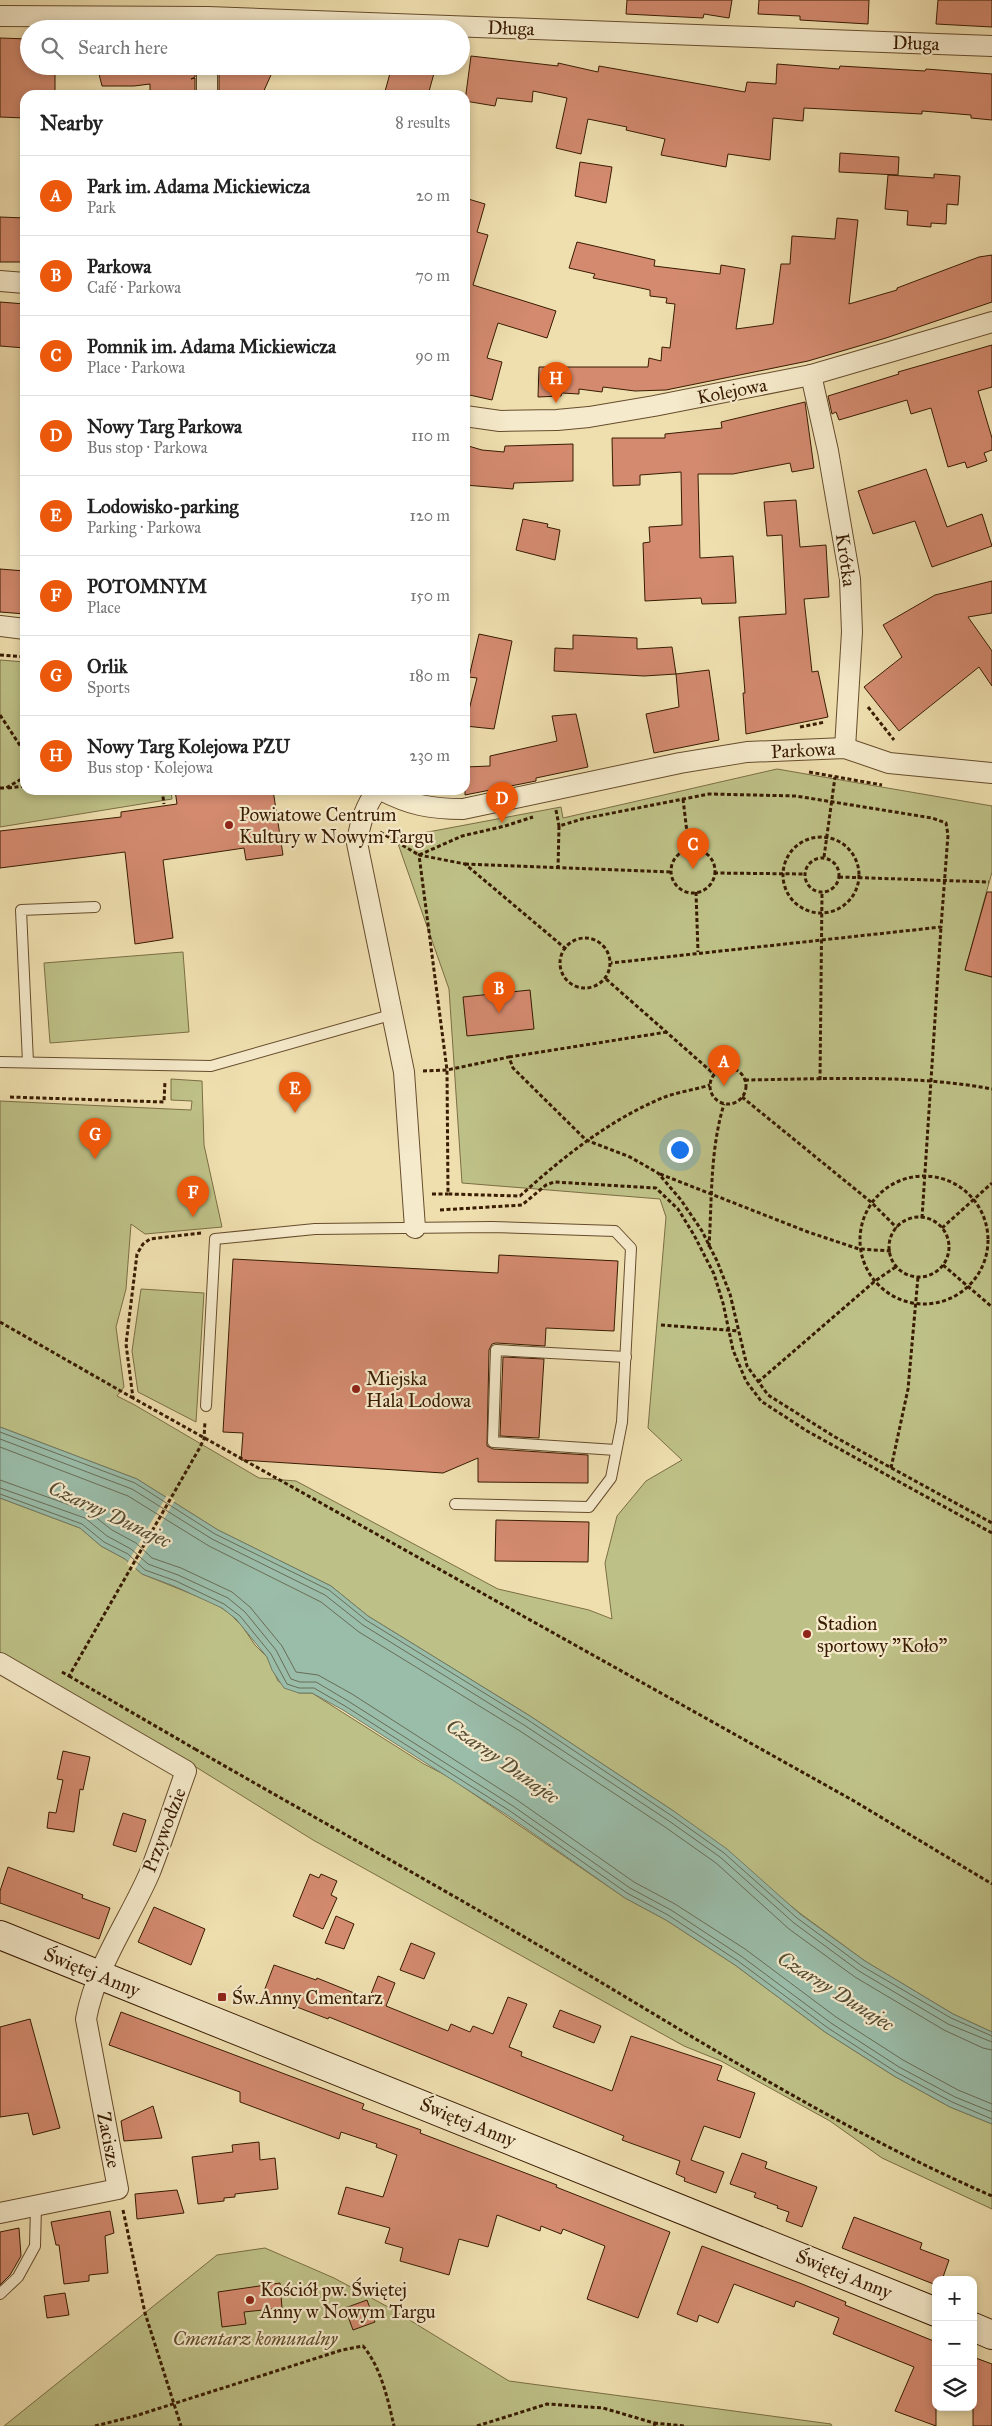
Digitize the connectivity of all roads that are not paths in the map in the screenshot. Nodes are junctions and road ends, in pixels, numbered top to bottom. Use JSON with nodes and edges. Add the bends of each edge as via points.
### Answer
{"nodes":[{"id":1,"x":208,"y":15,"type":"edge"},
{"id":2,"x":0,"y":16,"type":"edge"},
{"id":3,"x":334,"y":20,"type":"edge"},
{"id":4,"x":470,"y":25,"type":"edge"},
{"id":5,"x":992,"y":46,"type":"edge"},
{"id":6,"x":207,"y":75,"type":"edge"},
{"id":7,"x":207,"y":90,"type":"edge"},
{"id":8,"x":0,"y":281,"type":"edge"},
{"id":9,"x":20,"y":283,"type":"edge"},
{"id":10,"x":992,"y":322,"type":"edge"},
{"id":11,"x":811,"y":375,"type":"junction"},
{"id":12,"x":470,"y":417,"type":"edge"},
{"id":13,"x":0,"y":626,"type":"edge"},
{"id":14,"x":20,"y":628,"type":"edge"},
{"id":15,"x":845,"y":748,"type":"junction"},
{"id":16,"x":992,"y":773,"type":"edge"},
{"id":17,"x":373,"y":795,"type":"edge"},
{"id":18,"x":391,"y":795,"type":"edge"},
{"id":19,"x":95,"y":907,"type":"dead end"},
{"id":20,"x":394,"y":1014,"type":"junction"},
{"id":21,"x":0,"y":1062,"type":"edge"},
{"id":22,"x":28,"y":1062,"type":"junction"},
{"id":23,"x":415,"y":1228,"type":"junction"},
{"id":24,"x":626,"y":1357,"type":"junction"},
{"id":25,"x":206,"y":1406,"type":"road end"},
{"id":26,"x":616,"y":1450,"type":"junction"},
{"id":27,"x":455,"y":1504,"type":"dead end"},
{"id":28,"x":0,"y":1664,"type":"edge"},
{"id":29,"x":0,"y":1935,"type":"edge"},
{"id":30,"x":99,"y":1974,"type":"junction"},
{"id":31,"x":36,"y":2206,"type":"junction"},
{"id":32,"x":0,"y":2213,"type":"edge"},
{"id":33,"x":0,"y":2294,"type":"edge"},
{"id":34,"x":932,"y":2310,"type":"edge"},
{"id":35,"x":977,"y":2329,"type":"edge"},
{"id":36,"x":992,"y":2335,"type":"edge"}],
"edges":[{"from":1,"to":2,"type":"street","name":"Długa"},
{"from":1,"to":3,"type":"street","name":"Długa"},
{"from":4,"to":5,"type":"street","name":"Długa"},
{"from":6,"to":7,"type":"street"},
{"from":8,"to":9,"type":"street"},
{"from":10,"to":11,"type":"street","name":"Kolejowa"},
{"from":11,"to":12,"type":"street","name":"Kolejowa","via":[[589,417],[526,422]]},
{"from":11,"to":15,"type":"street","name":"Krótka","via":[[850,579],[852,632]]},
{"from":13,"to":14,"type":"street"},
{"from":15,"to":16,"type":"street","name":"Parkowa","via":[[889,763]]},
{"from":15,"to":18,"type":"street","name":"Parkowa","via":[[747,752],[463,809],[436,809],[405,802]]},
{"from":17,"to":20,"type":"street","via":[[361,821],[358,843]]},
{"from":19,"to":22,"type":"lane","via":[[21,910]]},
{"from":20,"to":22,"type":"lane","via":[[211,1066]]},
{"from":20,"to":23,"type":"street","via":[[404,1072]]},
{"from":21,"to":22,"type":"lane"},
{"from":23,"to":24,"type":"lane","via":[[615,1231],[631,1248]]},
{"from":23,"to":25,"type":"lane","via":[[315,1229],[215,1239]]},
{"from":24,"to":26,"type":"lane","via":[[622,1422]]},
{"from":24,"to":26,"type":"lane","via":[[496,1350],[493,1442]]},
{"from":26,"to":27,"type":"lane","via":[[610,1478],[589,1507]]},
{"from":28,"to":30,"type":"street","name":"Przywodzie","via":[[186,1771],[149,1872]]},
{"from":29,"to":30,"type":"street","name":"Świętej Anny"},
{"from":30,"to":31,"type":"street","name":"Zacisze","via":[[90,1996],[86,2019],[118,2189]]},
{"from":30,"to":34,"type":"street","name":"Świętej Anny"},
{"from":31,"to":32,"type":"street","name":"Zacisze"},
{"from":31,"to":33,"type":"lane","via":[[35,2246],[18,2277]]},
{"from":35,"to":36,"type":"street"}]}
